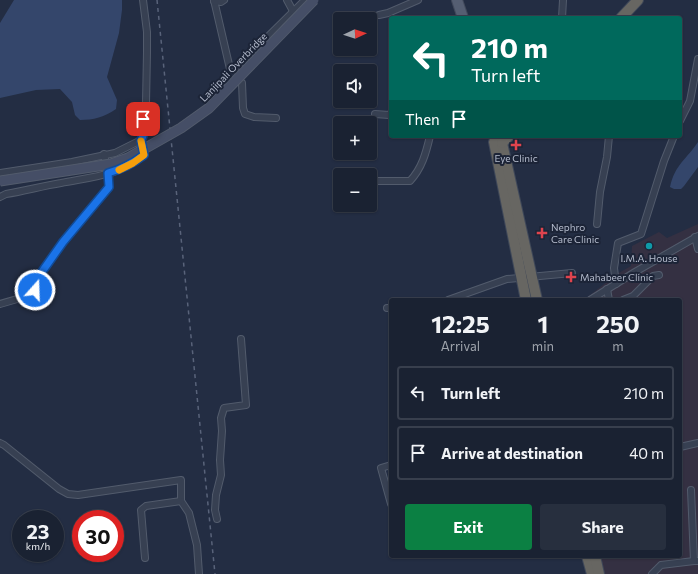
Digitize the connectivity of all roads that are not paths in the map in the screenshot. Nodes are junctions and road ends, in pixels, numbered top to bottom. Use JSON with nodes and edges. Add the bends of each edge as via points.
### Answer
{"nodes":[{"id":1,"x":143,"y":0,"type":"edge"},
{"id":2,"x":214,"y":0,"type":"edge"},
{"id":3,"x":224,"y":0,"type":"edge"},
{"id":4,"x":287,"y":0,"type":"edge"},
{"id":5,"x":305,"y":0,"type":"edge"},
{"id":6,"x":314,"y":0,"type":"edge"},
{"id":7,"x":418,"y":0,"type":"edge"},
{"id":8,"x":457,"y":0,"type":"edge"},
{"id":9,"x":464,"y":0,"type":"edge"},
{"id":10,"x":563,"y":0,"type":"edge"},
{"id":11,"x":638,"y":0,"type":"edge"},
{"id":12,"x":293,"y":11,"type":"junction"},
{"id":13,"x":379,"y":15,"type":"dead end"},
{"id":14,"x":462,"y":16,"type":"edge"},
{"id":15,"x":469,"y":16,"type":"edge"},
{"id":16,"x":562,"y":16,"type":"edge"},
{"id":17,"x":624,"y":16,"type":"edge"},
{"id":18,"x":698,"y":59,"type":"edge"},
{"id":19,"x":242,"y":83,"type":"dead end"},
{"id":20,"x":375,"y":114,"type":"dead end"},
{"id":21,"x":389,"y":114,"type":"edge"},
{"id":22,"x":682,"y":117,"type":"edge"},
{"id":23,"x":276,"y":118,"type":"dead end"},
{"id":24,"x":429,"y":138,"type":"edge"},
{"id":25,"x":609,"y":138,"type":"edge"},
{"id":26,"x":673,"y":138,"type":"edge"},
{"id":27,"x":499,"y":139,"type":"edge"},
{"id":28,"x":141,"y":140,"type":"junction"},
{"id":29,"x":104,"y":154,"type":"junction"},
{"id":30,"x":0,"y":172,"type":"edge"},
{"id":31,"x":108,"y":173,"type":"junction"},
{"id":32,"x":0,"y":180,"type":"edge"},
{"id":33,"x":377,"y":181,"type":"edge"},
{"id":34,"x":0,"y":197,"type":"edge"},
{"id":35,"x":598,"y":224,"type":"dead end"},
{"id":36,"x":697,"y":236,"type":"edge"},
{"id":37,"x":698,"y":249,"type":"edge"},
{"id":38,"x":572,"y":273,"type":"dead end"},
{"id":39,"x":659,"y":274,"type":"dead end"},
{"id":40,"x":526,"y":277,"type":"junction"},
{"id":41,"x":616,"y":284,"type":"junction"},
{"id":42,"x":607,"y":289,"type":"junction"},
{"id":43,"x":454,"y":298,"type":"edge"},
{"id":44,"x":526,"y":298,"type":"edge"},
{"id":45,"x":536,"y":298,"type":"edge"},
{"id":46,"x":593,"y":298,"type":"edge"},
{"id":47,"x":609,"y":298,"type":"edge"},
{"id":48,"x":628,"y":298,"type":"edge"},
{"id":49,"x":0,"y":304,"type":"edge"},
{"id":50,"x":241,"y":339,"type":"dead end"},
{"id":51,"x":0,"y":443,"type":"edge"},
{"id":52,"x":698,"y":443,"type":"edge"},
{"id":53,"x":682,"y":447,"type":"edge"},
{"id":54,"x":389,"y":466,"type":"edge"},
{"id":55,"x":690,"y":490,"type":"dead end"},
{"id":56,"x":389,"y":497,"type":"edge"},
{"id":57,"x":181,"y":501,"type":"junction"},
{"id":58,"x":217,"y":519,"type":"dead end"},
{"id":59,"x":145,"y":558,"type":"dead end"},
{"id":60,"x":588,"y":558,"type":"edge"},
{"id":61,"x":595,"y":558,"type":"edge"},
{"id":62,"x":696,"y":561,"type":"edge"},
{"id":63,"x":199,"y":574,"type":"edge"},
{"id":64,"x":592,"y":574,"type":"edge"},
{"id":65,"x":599,"y":574,"type":"edge"},
{"id":66,"x":652,"y":574,"type":"edge"}],
"edges":[{"from":1,"to":28,"type":"street","via":[[147,52],[146,103]]},
{"from":2,"to":3,"type":"street"},
{"from":2,"to":12,"type":"street","via":[[230,69],[234,70]]},
{"from":4,"to":12,"type":"street"},
{"from":5,"to":12,"type":"street"},
{"from":6,"to":32,"type":"main road","name":"Lanjipali Overbridge","bridge":true,"via":[[209,108],[167,136],[128,158],[111,164]]},
{"from":7,"to":13,"type":"street"},
{"from":8,"to":14,"type":"main road"},
{"from":9,"to":15,"type":"main road"},
{"from":10,"to":16,"type":"street"},
{"from":11,"to":17,"type":"highway"},
{"from":18,"to":22,"type":"street","via":[[690,101]]},
{"from":19,"to":23,"type":"street","via":[[245,114],[254,118]]},
{"from":20,"to":21,"type":"street"},
{"from":24,"to":33,"type":"street","via":[[418,172],[410,181]]},
{"from":25,"to":35,"type":"street","via":[[600,192]]},
{"from":26,"to":41,"type":"street","via":[[641,234],[618,243],[614,268]]},
{"from":27,"to":40,"type":"highway"},
{"from":28,"to":29,"type":"street","via":[[115,153]]},
{"from":28,"to":31,"type":"street","via":[[144,155],[125,168]]},
{"from":29,"to":30,"type":"street","via":[[72,162]]},
{"from":29,"to":31,"type":"street"},
{"from":31,"to":34,"type":"street"},
{"from":31,"to":49,"type":"street","via":[[109,187],[63,242],[39,276],[38,286],[31,295]]},
{"from":36,"to":37,"type":"street"},
{"from":36,"to":41,"type":"street"},
{"from":38,"to":40,"type":"street"},
{"from":39,"to":48,"type":"street","via":[[653,276]]},
{"from":40,"to":43,"type":"street","via":[[507,279]]},
{"from":40,"to":44,"type":"highway"},
{"from":40,"to":45,"type":"highway"},
{"from":41,"to":42,"type":"street"},
{"from":42,"to":46,"type":"street"},
{"from":42,"to":47,"type":"street"},
{"from":50,"to":58,"type":"street","via":[[246,405],[224,408],[221,418],[221,475],[215,510]]},
{"from":51,"to":57,"type":"street","via":[[68,494],[78,495],[181,480]]},
{"from":52,"to":53,"type":"street"},
{"from":54,"to":56,"type":"street","via":[[381,468]]},
{"from":55,"to":62,"type":"street"},
{"from":57,"to":59,"type":"street","via":[[146,506],[142,510]]},
{"from":57,"to":63,"type":"street","via":[[189,513],[197,545]]},
{"from":60,"to":64,"type":"highway"},
{"from":61,"to":65,"type":"highway"},
{"from":62,"to":66,"type":"street","via":[[661,565]]}]}
